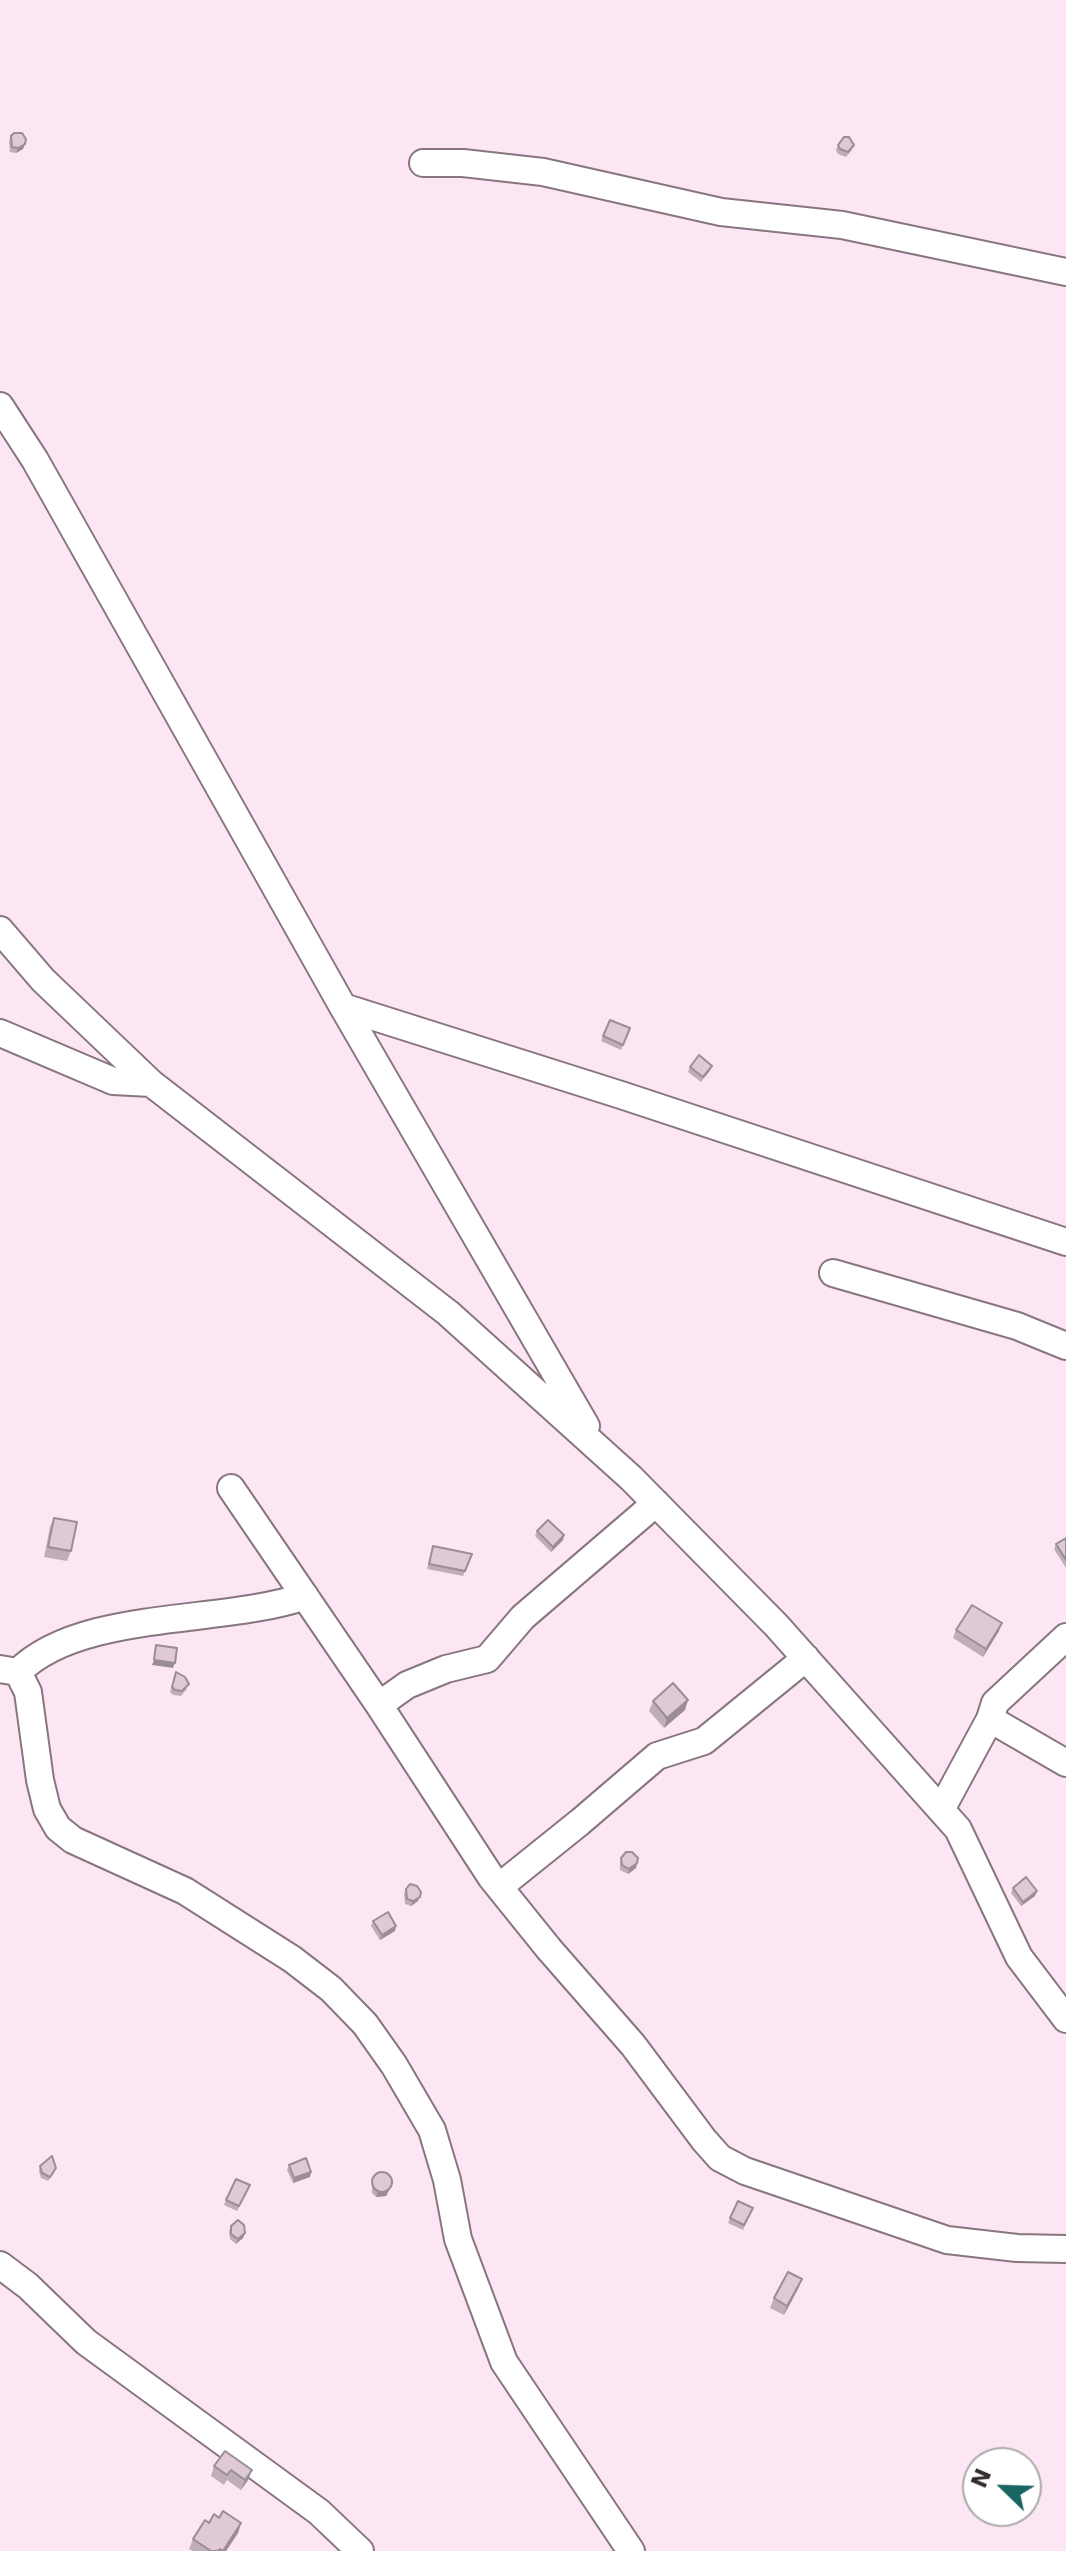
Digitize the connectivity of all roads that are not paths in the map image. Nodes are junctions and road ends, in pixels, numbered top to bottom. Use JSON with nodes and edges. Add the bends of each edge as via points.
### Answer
{"nodes":[{"id":1,"x":423,"y":163,"type":"dead end"},
{"id":2,"x":1066,"y":272,"type":"edge"},
{"id":3,"x":0,"y":406,"type":"edge"},
{"id":4,"x":0,"y":930,"type":"edge"},
{"id":5,"x":343,"y":1007,"type":"junction"},
{"id":6,"x":0,"y":1033,"type":"edge"},
{"id":7,"x":151,"y":1083,"type":"junction"},
{"id":8,"x":1066,"y":1242,"type":"edge"},
{"id":9,"x":833,"y":1273,"type":"dead end"},
{"id":10,"x":1066,"y":1346,"type":"edge"},
{"id":11,"x":598,"y":1448,"type":"junction"},
{"id":12,"x":231,"y":1488,"type":"dead end"},
{"id":13,"x":656,"y":1503,"type":"junction"},
{"id":14,"x":305,"y":1596,"type":"junction"},
{"id":15,"x":1066,"y":1637,"type":"edge"},
{"id":16,"x":806,"y":1658,"type":"junction"},
{"id":17,"x":9,"y":1670,"type":"edge"},
{"id":18,"x":379,"y":1705,"type":"junction"},
{"id":19,"x":990,"y":1719,"type":"junction"},
{"id":20,"x":1066,"y":1763,"type":"edge"},
{"id":21,"x":942,"y":1808,"type":"junction"},
{"id":22,"x":499,"y":1887,"type":"junction"},
{"id":23,"x":1066,"y":2019,"type":"edge"},
{"id":24,"x":1066,"y":2249,"type":"edge"},
{"id":25,"x":0,"y":2265,"type":"edge"},
{"id":26,"x":360,"y":2551,"type":"edge"},
{"id":27,"x":631,"y":2551,"type":"edge"}],
"edges":[{"from":1,"to":2,"type":"street","via":[[543,172],[721,212],[842,225]]},
{"from":3,"to":5,"type":"street"},
{"from":4,"to":7,"type":"street","via":[[43,980]]},
{"from":5,"to":8,"type":"street"},
{"from":5,"to":11,"type":"street"},
{"from":6,"to":7,"type":"street","via":[[113,1081]]},
{"from":7,"to":11,"type":"street","via":[[448,1313]]},
{"from":9,"to":10,"type":"street","via":[[1017,1326]]},
{"from":11,"to":13,"type":"street"},
{"from":12,"to":14,"type":"street"},
{"from":13,"to":16,"type":"street"},
{"from":13,"to":18,"type":"street","via":[[523,1617],[487,1659],[407,1685]]},
{"from":14,"to":17,"type":"street","via":[[280,1605],[171,1618],[85,1636],[48,1648]]},
{"from":14,"to":18,"type":"street"},
{"from":15,"to":19,"type":"street","via":[[995,1703]]},
{"from":16,"to":21,"type":"street"},
{"from":16,"to":22,"type":"street","via":[[704,1741],[657,1756]]},
{"from":17,"to":27,"type":"street","via":[[28,1692],[40,1780],[58,1828],[73,1840],[185,1891],[292,1959],[365,2024],[394,2065],[432,2130],[458,2239],[504,2362]]},
{"from":18,"to":22,"type":"street"},
{"from":19,"to":20,"type":"street"},
{"from":19,"to":21,"type":"street"},
{"from":21,"to":23,"type":"street","via":[[958,1829],[1019,1957]]},
{"from":22,"to":24,"type":"street","via":[[720,2158],[947,2240]]},
{"from":25,"to":26,"type":"street","via":[[86,2342],[319,2512]]}]}
